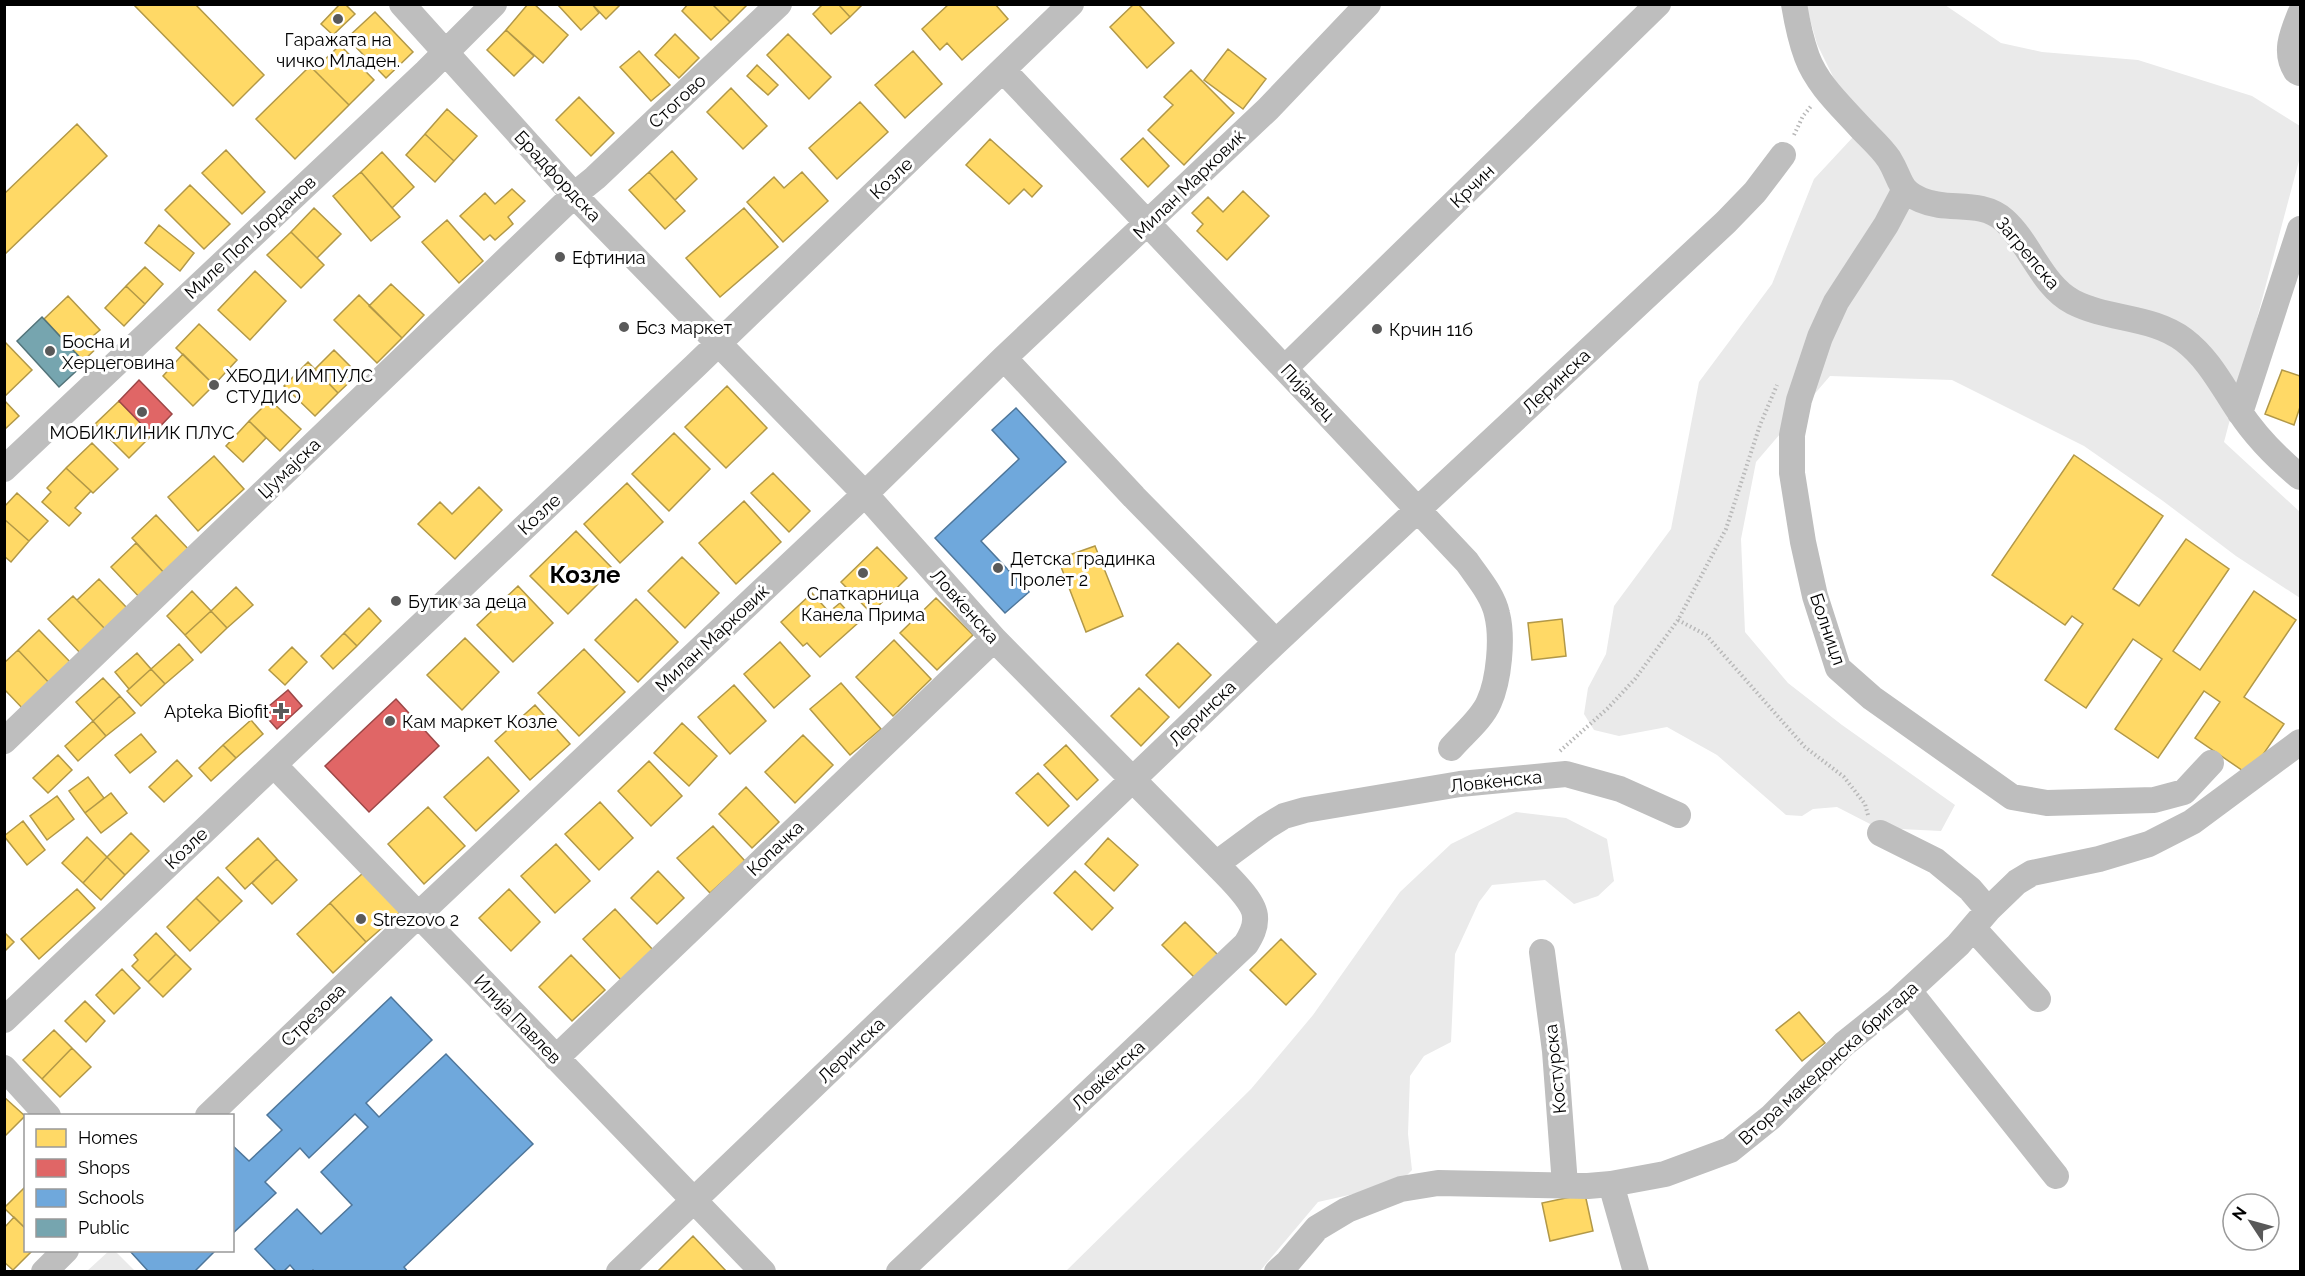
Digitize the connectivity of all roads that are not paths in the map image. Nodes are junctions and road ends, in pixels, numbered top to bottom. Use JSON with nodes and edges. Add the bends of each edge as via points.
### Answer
{"nodes":[{"id":1,"x":402,"y":4,"type":"edge"},
{"id":2,"x":494,"y":4,"type":"edge"},
{"id":3,"x":779,"y":4,"type":"edge"},
{"id":4,"x":1071,"y":4,"type":"edge"},
{"id":5,"x":1368,"y":4,"type":"edge"},
{"id":6,"x":1658,"y":4,"type":"edge"},
{"id":7,"x":1794,"y":4,"type":"edge"},
{"id":8,"x":2301,"y":14,"type":"edge"},
{"id":9,"x":446,"y":52,"type":"junction"},
{"id":10,"x":1003,"y":70,"type":"junction"},
{"id":11,"x":2301,"y":73,"type":"edge"},
{"id":12,"x":1784,"y":155,"type":"road end"},
{"id":13,"x":1904,"y":191,"type":"junction"},
{"id":14,"x":574,"y":195,"type":"junction"},
{"id":15,"x":1146,"y":224,"type":"junction"},
{"id":16,"x":2301,"y":229,"type":"edge"},
{"id":17,"x":718,"y":344,"type":"junction"},
{"id":18,"x":1004,"y":358,"type":"junction"},
{"id":19,"x":1285,"y":368,"type":"junction"},
{"id":20,"x":2240,"y":413,"type":"junction"},
{"id":21,"x":4,"y":469,"type":"edge"},
{"id":22,"x":2301,"y":477,"type":"edge"},
{"id":23,"x":865,"y":494,"type":"junction"},
{"id":24,"x":1418,"y":510,"type":"junction"},
{"id":25,"x":994,"y":639,"type":"junction"},
{"id":26,"x":1276,"y":642,"type":"junction"},
{"id":27,"x":4,"y":741,"type":"edge"},
{"id":28,"x":2301,"y":742,"type":"edge"},
{"id":29,"x":1450,"y":748,"type":"dead end"},
{"id":30,"x":2211,"y":763,"type":"dead end"},
{"id":31,"x":274,"y":765,"type":"junction"},
{"id":32,"x":1134,"y":778,"type":"junction"},
{"id":33,"x":1678,"y":815,"type":"dead end"},
{"id":34,"x":1880,"y":833,"type":"road end"},
{"id":35,"x":1216,"y":864,"type":"junction"},
{"id":36,"x":418,"y":915,"type":"junction"},
{"id":37,"x":1981,"y":919,"type":"junction"},
{"id":38,"x":1542,"y":952,"type":"dead end"},
{"id":39,"x":1909,"y":991,"type":"junction"},
{"id":40,"x":2038,"y":999,"type":"dead end"},
{"id":41,"x":4,"y":1020,"type":"edge"},
{"id":42,"x":556,"y":1058,"type":"junction"},
{"id":43,"x":4,"y":1068,"type":"edge"},
{"id":44,"x":46,"y":1114,"type":"edge"},
{"id":45,"x":210,"y":1114,"type":"edge"},
{"id":46,"x":2056,"y":1176,"type":"dead end"},
{"id":47,"x":1611,"y":1184,"type":"junction"},
{"id":48,"x":1565,"y":1185,"type":"junction"},
{"id":49,"x":694,"y":1201,"type":"junction"},
{"id":50,"x":65,"y":1252,"type":"edge"},
{"id":51,"x":1286,"y":1268,"type":"edge"},
{"id":52,"x":45,"y":1272,"type":"edge"},
{"id":53,"x":619,"y":1272,"type":"edge"},
{"id":54,"x":763,"y":1272,"type":"edge"},
{"id":55,"x":899,"y":1272,"type":"edge"},
{"id":56,"x":1636,"y":1272,"type":"edge"}],
"edges":[{"from":1,"to":9,"type":"street","name":"Брадфордска"},
{"from":2,"to":9,"type":"street","name":"Миле Поп Јорданов"},
{"from":3,"to":14,"type":"street","name":"Стогово"},
{"from":4,"to":10,"type":"street","name":"Козле"},
{"from":5,"to":15,"type":"street","name":"Милан Марковиќ","via":[[1268,109]]},
{"from":6,"to":19,"type":"street","name":"Крчин"},
{"from":7,"to":13,"type":"street","via":[[1807,58],[1825,88],[1889,159]]},
{"from":8,"to":11,"type":"street","via":[[2289,51],[2290,62]]},
{"from":9,"to":14,"type":"street","name":"Брадфордска"},
{"from":9,"to":21,"type":"street","name":"Миле Поп Јорданов"},
{"from":10,"to":15,"type":"street","name":"Пијанец"},
{"from":10,"to":17,"type":"street","name":"Козле"},
{"from":12,"to":24,"type":"street","name":"Леринска","via":[[1725,222]]},
{"from":13,"to":20,"type":"street","name":"Загрепска","via":[[1924,201],[1983,208],[1996,214],[2052,285],[2072,301],[2095,311],[2164,328],[2183,339],[2206,361]]},
{"from":13,"to":30,"type":"street","name":"Болницл","via":[[1824,328],[1799,400],[1792,435],[1792,473],[1803,542],[1838,668],[1872,698],[2012,797],[2047,803],[2154,800],[2184,792]]},
{"from":14,"to":17,"type":"street","name":"Брадфордска"},
{"from":14,"to":27,"type":"street","name":"Џумајска"},
{"from":15,"to":18,"type":"street","name":"Милан Марковиќ"},
{"from":15,"to":19,"type":"street","name":"Пијанец"},
{"from":16,"to":20,"type":"street"},
{"from":17,"to":23,"type":"street","name":"Ловќенска"},
{"from":17,"to":31,"type":"street","name":"Козле"},
{"from":18,"to":23,"type":"street","name":"Милан Марковиќ"},
{"from":18,"to":26,"type":"street"},
{"from":19,"to":24,"type":"street","name":"Пијанец"},
{"from":20,"to":22,"type":"street","name":"Загрепска","via":[[2262,442]]},
{"from":23,"to":25,"type":"street","name":"Ловќенска"},
{"from":23,"to":36,"type":"street","name":"Милан Марковиќ"},
{"from":24,"to":26,"type":"street","name":"Леринска"},
{"from":24,"to":29,"type":"street","name":"Пијанец","via":[[1467,562],[1497,614],[1499,656],[1489,703]]},
{"from":25,"to":32,"type":"street","name":"Ловќенска"},
{"from":25,"to":42,"type":"street","name":"Копачка"},
{"from":26,"to":32,"type":"street","name":"Леринска"},
{"from":28,"to":37,"type":"street","name":"Втора македонска бригада","via":[[2192,822],[2149,844],[2032,873],[2017,882]]},
{"from":31,"to":36,"type":"street","name":"Илија Павлев"},
{"from":31,"to":41,"type":"street","name":"Козле"},
{"from":32,"to":35,"type":"street","name":"Ловќенска"},
{"from":32,"to":49,"type":"street","name":"Леринска"},
{"from":33,"to":35,"type":"street","name":"Ловќенска","via":[[1620,789],[1566,774],[1532,776],[1305,810],[1284,816]]},
{"from":34,"to":37,"type":"street","via":[[1936,861],[1970,889]]},
{"from":35,"to":55,"type":"street","name":"Ловќенска","via":[[1256,915],[1246,944]]},
{"from":36,"to":42,"type":"street","name":"Илија Павлев"},
{"from":36,"to":45,"type":"street","name":"Стрезова"},
{"from":37,"to":39,"type":"street","name":"Втора македонска бригада"},
{"from":37,"to":40,"type":"street"},
{"from":38,"to":48,"type":"street","name":"Костурска","via":[[1555,1051]]},
{"from":39,"to":46,"type":"street"},
{"from":39,"to":47,"type":"street","name":"Втора македонска бригада","via":[[1844,1044],[1771,1117],[1730,1150],[1665,1174]]},
{"from":42,"to":49,"type":"street","name":"Илија Павлев"},
{"from":43,"to":44,"type":"street"},
{"from":47,"to":48,"type":"street","name":"Втора македонска бригада"},
{"from":47,"to":56,"type":"street"},
{"from":48,"to":51,"type":"street","name":"Втора македонска бригада","via":[[1438,1183],[1401,1189],[1347,1210],[1317,1228]]},
{"from":49,"to":53,"type":"street","name":"Леринска"},
{"from":49,"to":54,"type":"street","name":"Илија Павлев"},
{"from":50,"to":52,"type":"street"}]}
